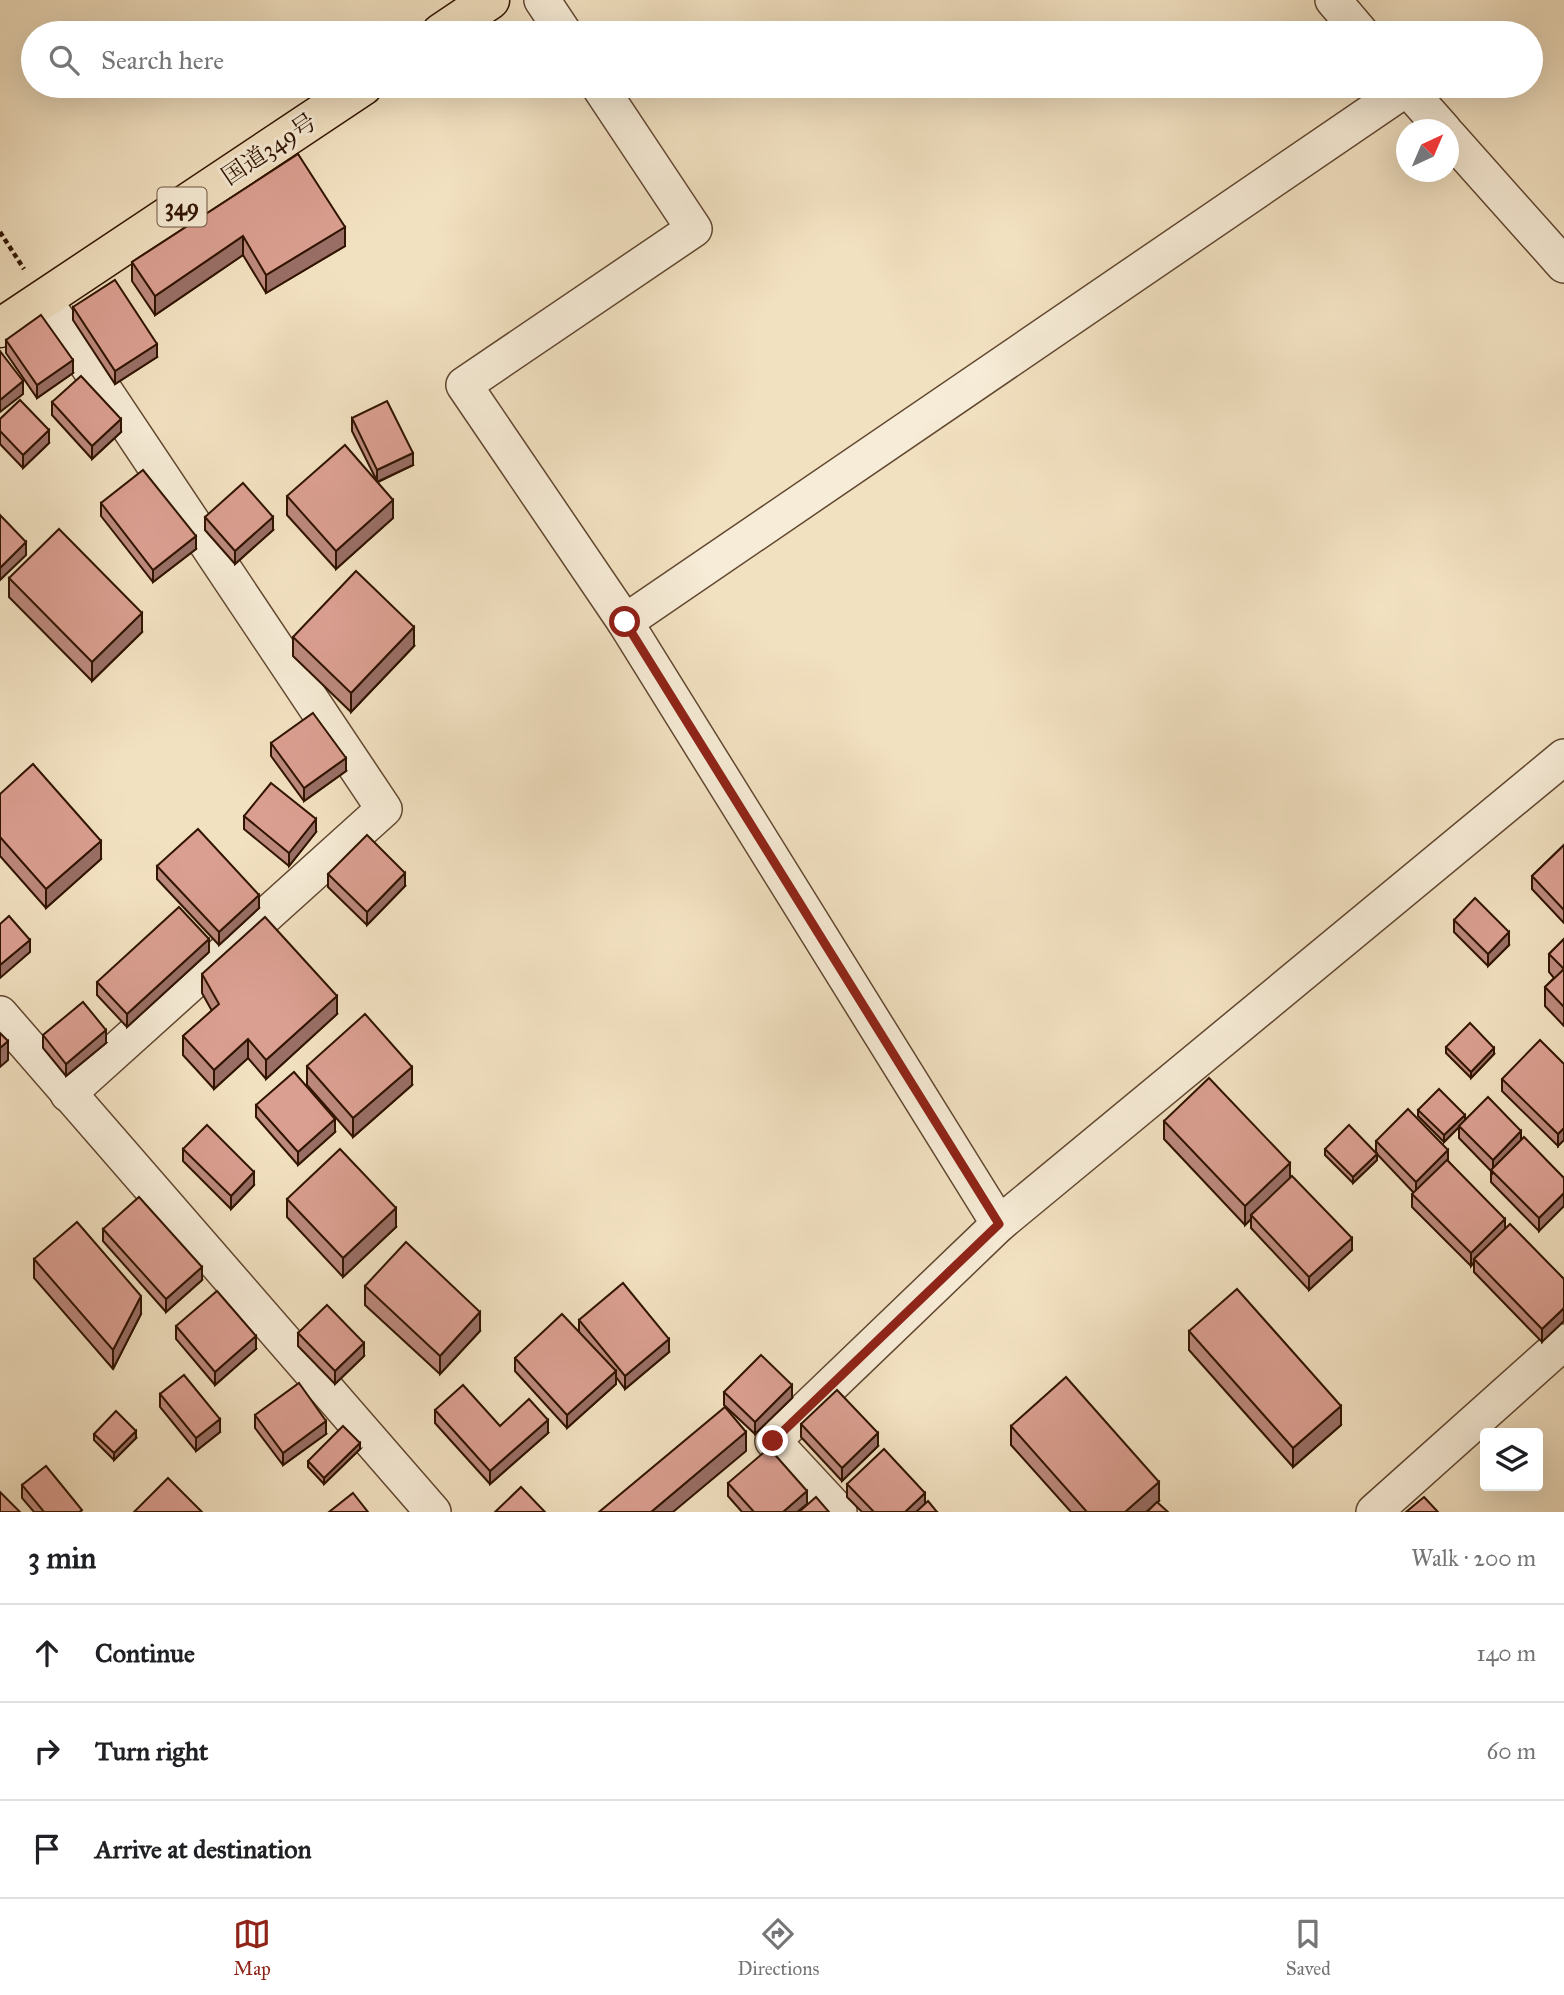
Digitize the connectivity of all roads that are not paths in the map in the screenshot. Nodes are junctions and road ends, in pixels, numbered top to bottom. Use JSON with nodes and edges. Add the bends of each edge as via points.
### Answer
{"nodes":[{"id":1,"x":490,"y":0,"type":"edge"},
{"id":2,"x":542,"y":0,"type":"edge"},
{"id":3,"x":1333,"y":0,"type":"edge"},
{"id":4,"x":459,"y":21,"type":"edge"},
{"id":5,"x":556,"y":21,"type":"edge"},
{"id":6,"x":1351,"y":21,"type":"edge"},
{"id":7,"x":345,"y":98,"type":"edge"},
{"id":8,"x":607,"y":98,"type":"edge"},
{"id":9,"x":1390,"y":98,"type":"edge"},
{"id":10,"x":1416,"y":98,"type":"edge"},
{"id":11,"x":1434,"y":119,"type":"edge"},
{"id":12,"x":1459,"y":147,"type":"edge"},
{"id":13,"x":1564,"y":265,"type":"edge"},
{"id":14,"x":44,"y":300,"type":"junction"},
{"id":15,"x":0,"y":328,"type":"edge"},
{"id":16,"x":625,"y":622,"type":"junction"},
{"id":17,"x":1564,"y":757,"type":"edge"},
{"id":18,"x":0,"y":1014,"type":"edge"},
{"id":19,"x":68,"y":1094,"type":"junction"},
{"id":20,"x":999,"y":1224,"type":"junction"},
{"id":21,"x":1564,"y":1342,"type":"edge"},
{"id":22,"x":433,"y":1512,"type":"edge"},
{"id":23,"x":838,"y":1512,"type":"edge"},
{"id":24,"x":1374,"y":1512,"type":"edge"}],
"edges":[{"from":1,"to":4,"type":"highway"},
{"from":2,"to":5,"type":"street"},
{"from":3,"to":6,"type":"street"},
{"from":7,"to":14,"type":"highway","name":"国道349号","number":"349"},
{"from":8,"to":16,"type":"street","via":[[694,229],[464,385]]},
{"from":9,"to":16,"type":"street"},
{"from":10,"to":11,"type":"street"},
{"from":12,"to":13,"type":"street"},
{"from":14,"to":15,"type":"highway","name":"国道349号","number":"349"},
{"from":14,"to":19,"type":"street","via":[[384,809]]},
{"from":16,"to":20,"type":"street"},
{"from":17,"to":20,"type":"street"},
{"from":18,"to":19,"type":"street"},
{"from":19,"to":22,"type":"street"},
{"from":20,"to":23,"type":"street","via":[[773,1441]]},
{"from":21,"to":24,"type":"street"}]}
